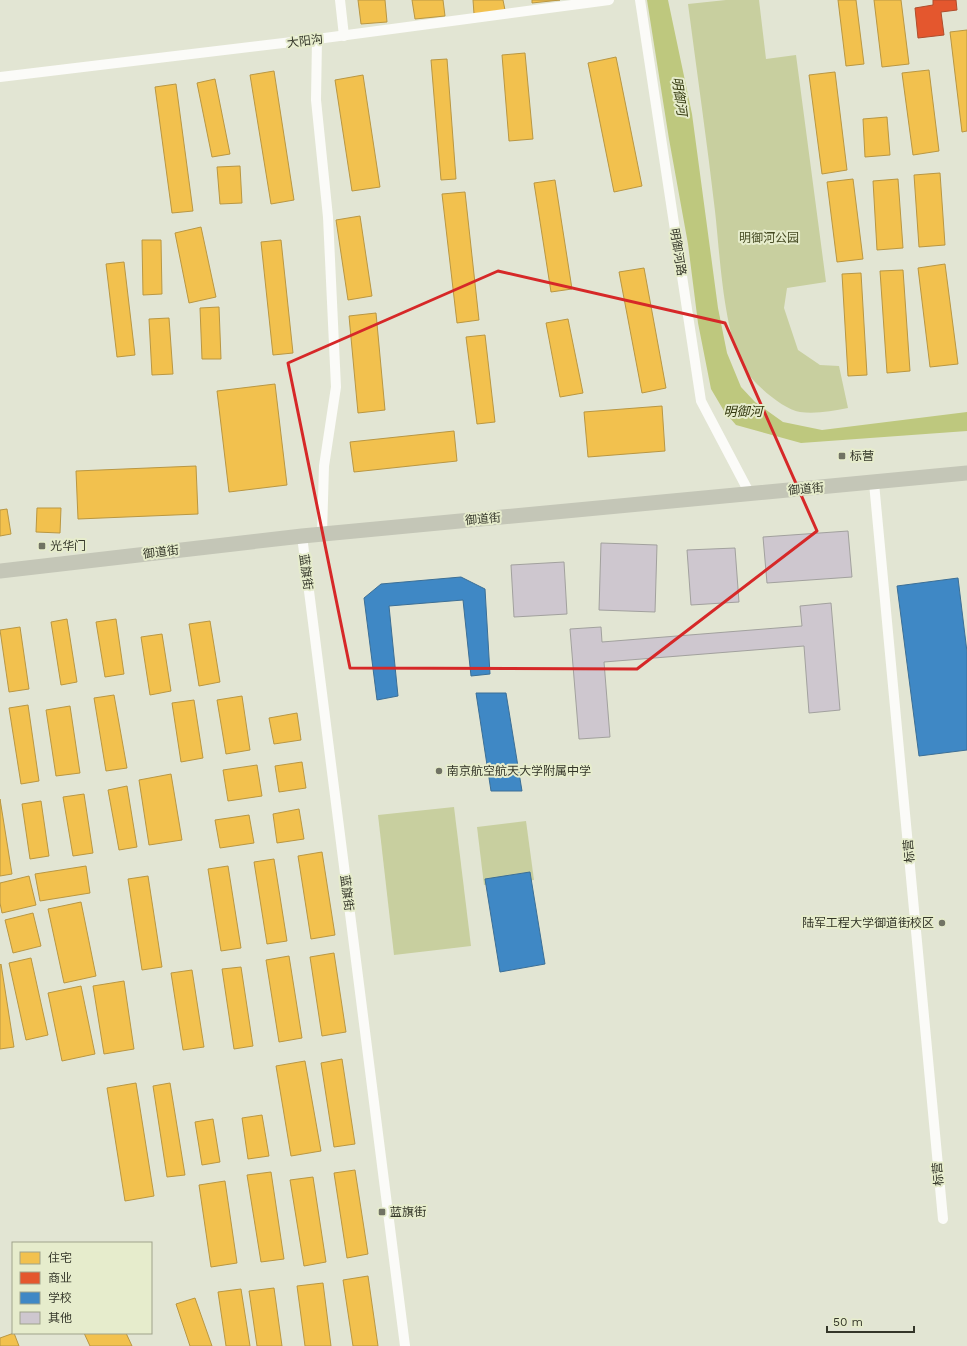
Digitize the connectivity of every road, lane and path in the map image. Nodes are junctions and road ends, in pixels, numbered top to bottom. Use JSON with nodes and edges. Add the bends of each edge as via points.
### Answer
{"nodes":[{"id":1,"x":340,"y":0,"type":"edge"},
{"id":2,"x":609,"y":0,"type":"edge"},
{"id":3,"x":640,"y":0,"type":"edge"},
{"id":4,"x":344,"y":36,"type":"junction"},
{"id":5,"x":317,"y":39,"type":"junction"},
{"id":6,"x":0,"y":77,"type":"edge"},
{"id":7,"x":967,"y":473,"type":"edge"},
{"id":8,"x":874,"y":483,"type":"junction"},
{"id":9,"x":750,"y":494,"type":"junction"},
{"id":10,"x":322,"y":534,"type":"junction"},
{"id":11,"x":302,"y":536,"type":"junction"},
{"id":12,"x":0,"y":571,"type":"edge"},
{"id":13,"x":943,"y":1219,"type":"dead end"},
{"id":14,"x":405,"y":1346,"type":"edge"}],
"edges":[{"from":1,"to":4,"type":"street"},
{"from":2,"to":4,"type":"street","name":"大阳沟"},
{"from":3,"to":9,"type":"street","name":"明御河路","via":[[701,401]]},
{"from":4,"to":5,"type":"street","name":"大阳沟"},
{"from":5,"to":6,"type":"street","name":"大阳沟"},
{"from":5,"to":10,"type":"street","via":[[316,100],[328,217],[336,387],[324,466]]},
{"from":7,"to":8,"type":"main road","name":"御道街"},
{"from":8,"to":9,"type":"main road","name":"御道街"},
{"from":8,"to":13,"type":"street","name":"标营"},
{"from":9,"to":10,"type":"main road","name":"御道街"},
{"from":10,"to":11,"type":"main road","name":"御道街"},
{"from":11,"to":12,"type":"main road","name":"御道街"},
{"from":11,"to":14,"type":"street","name":"蓝旗街"}]}
